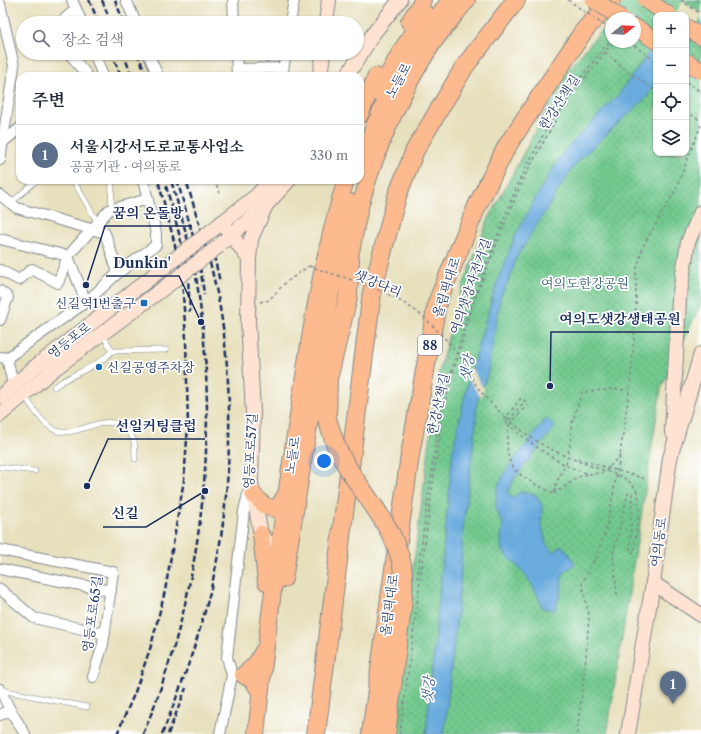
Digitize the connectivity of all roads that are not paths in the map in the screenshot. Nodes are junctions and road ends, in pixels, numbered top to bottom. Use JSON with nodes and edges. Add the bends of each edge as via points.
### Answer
{"nodes":[{"id":1,"x":126,"y":0,"type":"edge"},
{"id":2,"x":233,"y":0,"type":"edge"},
{"id":3,"x":294,"y":0,"type":"edge"},
{"id":4,"x":329,"y":0,"type":"edge"},
{"id":5,"x":400,"y":0,"type":"edge"},
{"id":6,"x":423,"y":0,"type":"edge"},
{"id":7,"x":436,"y":0,"type":"edge"},
{"id":8,"x":450,"y":0,"type":"edge"},
{"id":9,"x":467,"y":0,"type":"edge"},
{"id":10,"x":516,"y":0,"type":"edge"},
{"id":11,"x":594,"y":0,"type":"edge"},
{"id":12,"x":611,"y":0,"type":"edge"},
{"id":13,"x":646,"y":0,"type":"edge"},
{"id":14,"x":0,"y":4,"type":"edge"},
{"id":15,"x":74,"y":4,"type":"edge"},
{"id":16,"x":612,"y":12,"type":"edge"},
{"id":17,"x":664,"y":12,"type":"edge"},
{"id":18,"x":65,"y":16,"type":"edge"},
{"id":19,"x":79,"y":16,"type":"edge"},
{"id":20,"x":133,"y":16,"type":"edge"},
{"id":21,"x":234,"y":16,"type":"edge"},
{"id":22,"x":291,"y":16,"type":"edge"},
{"id":23,"x":327,"y":16,"type":"edge"},
{"id":24,"x":689,"y":29,"type":"edge"},
{"id":25,"x":641,"y":31,"type":"edge"},
{"id":26,"x":701,"y":37,"type":"edge"},
{"id":27,"x":653,"y":39,"type":"edge"},
{"id":28,"x":364,"y":49,"type":"edge"},
{"id":29,"x":74,"y":60,"type":"edge"},
{"id":30,"x":97,"y":60,"type":"edge"},
{"id":31,"x":151,"y":60,"type":"edge"},
{"id":32,"x":236,"y":60,"type":"edge"},
{"id":33,"x":285,"y":60,"type":"edge"},
{"id":34,"x":322,"y":60,"type":"edge"},
{"id":35,"x":357,"y":60,"type":"edge"},
{"id":36,"x":689,"y":63,"type":"edge"},
{"id":37,"x":701,"y":71,"type":"edge"},
{"id":38,"x":83,"y":72,"type":"edge"},
{"id":39,"x":101,"y":72,"type":"edge"},
{"id":40,"x":156,"y":72,"type":"edge"},
{"id":41,"x":237,"y":72,"type":"edge"},
{"id":42,"x":283,"y":72,"type":"edge"},
{"id":43,"x":321,"y":72,"type":"edge"},
{"id":44,"x":349,"y":72,"type":"edge"},
{"id":45,"x":364,"y":105,"type":"edge"},
{"id":46,"x":364,"y":127,"type":"edge"},
{"id":47,"x":16,"y":131,"type":"edge"},
{"id":48,"x":3,"y":142,"type":"junction"},
{"id":49,"x":364,"y":152,"type":"edge"},
{"id":50,"x":0,"y":160,"type":"edge"},
{"id":51,"x":32,"y":184,"type":"edge"},
{"id":52,"x":75,"y":184,"type":"edge"},
{"id":53,"x":112,"y":184,"type":"edge"},
{"id":54,"x":144,"y":184,"type":"edge"},
{"id":55,"x":267,"y":184,"type":"edge"},
{"id":56,"x":285,"y":184,"type":"edge"},
{"id":57,"x":336,"y":184,"type":"edge"},
{"id":58,"x":345,"y":184,"type":"edge"},
{"id":59,"x":355,"y":184,"type":"edge"},
{"id":60,"x":0,"y":195,"type":"edge"},
{"id":61,"x":148,"y":199,"type":"junction"},
{"id":62,"x":11,"y":203,"type":"junction"},
{"id":63,"x":266,"y":205,"type":"junction"},
{"id":64,"x":111,"y":210,"type":"junction"},
{"id":65,"x":701,"y":212,"type":"edge"},
{"id":66,"x":219,"y":225,"type":"junction"},
{"id":67,"x":95,"y":226,"type":"junction"},
{"id":68,"x":230,"y":235,"type":"junction"},
{"id":69,"x":0,"y":238,"type":"edge"},
{"id":70,"x":68,"y":256,"type":"junction"},
{"id":71,"x":248,"y":259,"type":"junction"},
{"id":72,"x":350,"y":260,"type":"junction"},
{"id":73,"x":0,"y":271,"type":"edge"},
{"id":74,"x":118,"y":273,"type":"junction"},
{"id":75,"x":0,"y":290,"type":"edge"},
{"id":76,"x":86,"y":302,"type":"junction"},
{"id":77,"x":0,"y":320,"type":"edge"},
{"id":78,"x":102,"y":334,"type":"junction"},
{"id":79,"x":324,"y":337,"type":"junction"},
{"id":80,"x":166,"y":350,"type":"dead end"},
{"id":81,"x":112,"y":351,"type":"junction"},
{"id":82,"x":701,"y":354,"type":"edge"},
{"id":83,"x":3,"y":358,"type":"edge"},
{"id":84,"x":303,"y":383,"type":"junction"},
{"id":85,"x":54,"y":387,"type":"dead end"},
{"id":86,"x":18,"y":390,"type":"junction"},
{"id":87,"x":0,"y":397,"type":"edge"},
{"id":88,"x":0,"y":415,"type":"edge"},
{"id":89,"x":670,"y":458,"type":"junction"},
{"id":90,"x":135,"y":459,"type":"dead end"},
{"id":91,"x":0,"y":467,"type":"edge"},
{"id":92,"x":36,"y":471,"type":"dead end"},
{"id":93,"x":252,"y":488,"type":"junction"},
{"id":94,"x":286,"y":494,"type":"junction"},
{"id":95,"x":261,"y":534,"type":"junction"},
{"id":96,"x":0,"y":550,"type":"edge"},
{"id":97,"x":276,"y":557,"type":"junction"},
{"id":98,"x":0,"y":569,"type":"edge"},
{"id":99,"x":285,"y":570,"type":"junction"},
{"id":100,"x":652,"y":583,"type":"junction"},
{"id":101,"x":0,"y":589,"type":"edge"},
{"id":102,"x":111,"y":591,"type":"junction"},
{"id":103,"x":701,"y":615,"type":"edge"},
{"id":104,"x":269,"y":620,"type":"junction"},
{"id":105,"x":105,"y":634,"type":"junction"},
{"id":106,"x":265,"y":648,"type":"junction"},
{"id":107,"x":238,"y":675,"type":"junction"},
{"id":108,"x":93,"y":677,"type":"dead end"},
{"id":109,"x":0,"y":689,"type":"edge"},
{"id":110,"x":260,"y":692,"type":"junction"},
{"id":111,"x":87,"y":707,"type":"dead end"},
{"id":112,"x":10,"y":710,"type":"junction"},
{"id":113,"x":0,"y":715,"type":"edge"},
{"id":114,"x":25,"y":734,"type":"edge"},
{"id":115,"x":220,"y":734,"type":"edge"},
{"id":116,"x":256,"y":734,"type":"edge"},
{"id":117,"x":267,"y":734,"type":"edge"},
{"id":118,"x":316,"y":734,"type":"edge"},
{"id":119,"x":370,"y":734,"type":"edge"},
{"id":120,"x":386,"y":734,"type":"edge"},
{"id":121,"x":628,"y":734,"type":"edge"}],
"edges":[{"from":1,"to":20,"type":"street"},
{"from":2,"to":21,"type":"street"},
{"from":3,"to":22,"type":"street"},
{"from":4,"to":23,"type":"main road"},
{"from":5,"to":28,"type":"main road"},
{"from":6,"to":45,"type":"main road","via":[[375,78]]},
{"from":7,"to":46,"type":"main road","name":"노들로","via":[[384,80]]},
{"from":8,"to":49,"type":"main road","name":"노들로","via":[[432,23],[394,85]]},
{"from":9,"to":72,"type":"main road","via":[[434,43],[407,87],[391,120],[376,156],[361,204]]},
{"from":10,"to":118,"type":"highway","via":[[464,66],[415,150],[397,196],[372,292]]},
{"from":11,"to":16,"type":"main road","bridge":true},
{"from":12,"to":119,"type":"highway","name":"올림픽대로","number":"88","via":[[583,32],[507,146],[477,206],[437,304],[410,455]]},
{"from":13,"to":17,"type":"main road","bridge":true},
{"from":14,"to":48,"type":"street","via":[[14,66]]},
{"from":15,"to":18,"type":"street"},
{"from":15,"to":19,"type":"street"},
{"from":24,"to":26,"type":"main road"},
{"from":25,"to":27,"type":"main road"},
{"from":29,"to":38,"type":"street"},
{"from":30,"to":39,"type":"street"},
{"from":31,"to":40,"type":"street"},
{"from":32,"to":41,"type":"street"},
{"from":33,"to":42,"type":"street"},
{"from":34,"to":43,"type":"main road"},
{"from":35,"to":44,"type":"main road"},
{"from":36,"to":37,"type":"main road","bridge":true},
{"from":41,"to":42,"type":"street"},
{"from":47,"to":48,"type":"street"},
{"from":48,"to":50,"type":"street"},
{"from":51,"to":62,"type":"lane"},
{"from":52,"to":67,"type":"lane"},
{"from":53,"to":64,"type":"lane"},
{"from":54,"to":61,"type":"street"},
{"from":55,"to":66,"type":"main road","name":"영등포로"},
{"from":56,"to":63,"type":"main road"},
{"from":57,"to":84,"type":"main road","via":[[314,282]]},
{"from":58,"to":84,"type":"main road","name":"노들로","via":[[327,249]]},
{"from":59,"to":79,"type":"main road","name":"노들로","via":[[338,257]]},
{"from":60,"to":62,"type":"street"},
{"from":61,"to":64,"type":"street"},
{"from":61,"to":74,"type":"street","via":[[156,233],[156,245]]},
{"from":62,"to":67,"type":"street","via":[[17,208]]},
{"from":63,"to":68,"type":"main road"},
{"from":63,"to":71,"type":"main road","name":"영등포로57길","via":[[251,239]]},
{"from":64,"to":67,"type":"street"},
{"from":65,"to":89,"type":"main road","via":[[688,242],[679,299]]},
{"from":66,"to":68,"type":"main road"},
{"from":66,"to":86,"type":"main road","name":"영등포로","bridge":true,"via":[[36,366]]},
{"from":67,"to":70,"type":"street"},
{"from":67,"to":74,"type":"street","via":[[105,233]]},
{"from":68,"to":71,"type":"main road"},
{"from":68,"to":78,"type":"main road","name":"영등포로","bridge":true},
{"from":69,"to":70,"type":"street"},
{"from":70,"to":73,"type":"street","via":[[58,283],[32,270],[18,280]]},
{"from":70,"to":76,"type":"street"},
{"from":71,"to":93,"type":"main road","name":"영등포로57길","via":[[253,413]]},
{"from":72,"to":79,"type":"main road"},
{"from":72,"to":120,"type":"highway","bridge":true,"via":[[348,297],[328,379],[327,418],[342,459],[392,538],[402,571],[404,586]]},
{"from":74,"to":76,"type":"street"},
{"from":75,"to":77,"type":"street","via":[[8,297]]},
{"from":76,"to":83,"type":"street"},
{"from":78,"to":81,"type":"lane"},
{"from":78,"to":86,"type":"main road","name":"영등포로"},
{"from":79,"to":99,"type":"main road","name":"노들로"},
{"from":80,"to":81,"type":"lane"},
{"from":81,"to":85,"type":"lane","via":[[105,359],[64,379]]},
{"from":82,"to":89,"type":"main road","name":"여의동로"},
{"from":83,"to":86,"type":"street"},
{"from":84,"to":94,"type":"main road","name":"노들로"},
{"from":86,"to":87,"type":"main road","name":"영등포로"},
{"from":86,"to":88,"type":"main road","name":"영등포로"},
{"from":86,"to":90,"type":"lane","via":[[48,427],[57,431],[68,433],[96,424],[112,423],[124,428],[134,440]]},
{"from":89,"to":100,"type":"main road","name":"여의동로"},
{"from":91,"to":92,"type":"lane"},
{"from":93,"to":94,"type":"main road","via":[[264,506],[274,509]]},
{"from":93,"to":95,"type":"main road"},
{"from":93,"to":107,"type":"street","name":"영등포로57길","via":[[244,511],[227,657]]},
{"from":94,"to":97,"type":"main road","name":"노들로"},
{"from":95,"to":97,"type":"main road"},
{"from":95,"to":104,"type":"main road"},
{"from":96,"to":102,"type":"street","name":"영등포로65길","via":[[113,572]]},
{"from":97,"to":99,"type":"main road"},
{"from":97,"to":104,"type":"main road","name":"노들로"},
{"from":98,"to":102,"type":"street"},
{"from":99,"to":117,"type":"main road","name":"노들로"},
{"from":100,"to":103,"type":"main road"},
{"from":100,"to":121,"type":"main road","name":"여의동로"},
{"from":101,"to":105,"type":"street","via":[[34,618]]},
{"from":102,"to":105,"type":"street","name":"영등포로65길"},
{"from":104,"to":106,"type":"main road","name":"노들로"},
{"from":105,"to":108,"type":"street","name":"영등포로65길"},
{"from":106,"to":107,"type":"main road","via":[[254,665]]},
{"from":106,"to":110,"type":"main road","name":"노들로"},
{"from":107,"to":110,"type":"main road","via":[[253,681]]},
{"from":107,"to":115,"type":"street"},
{"from":109,"to":111,"type":"lane"},
{"from":109,"to":112,"type":"street"},
{"from":110,"to":116,"type":"main road","name":"노들로"},
{"from":112,"to":113,"type":"street"},
{"from":112,"to":114,"type":"street"}]}
